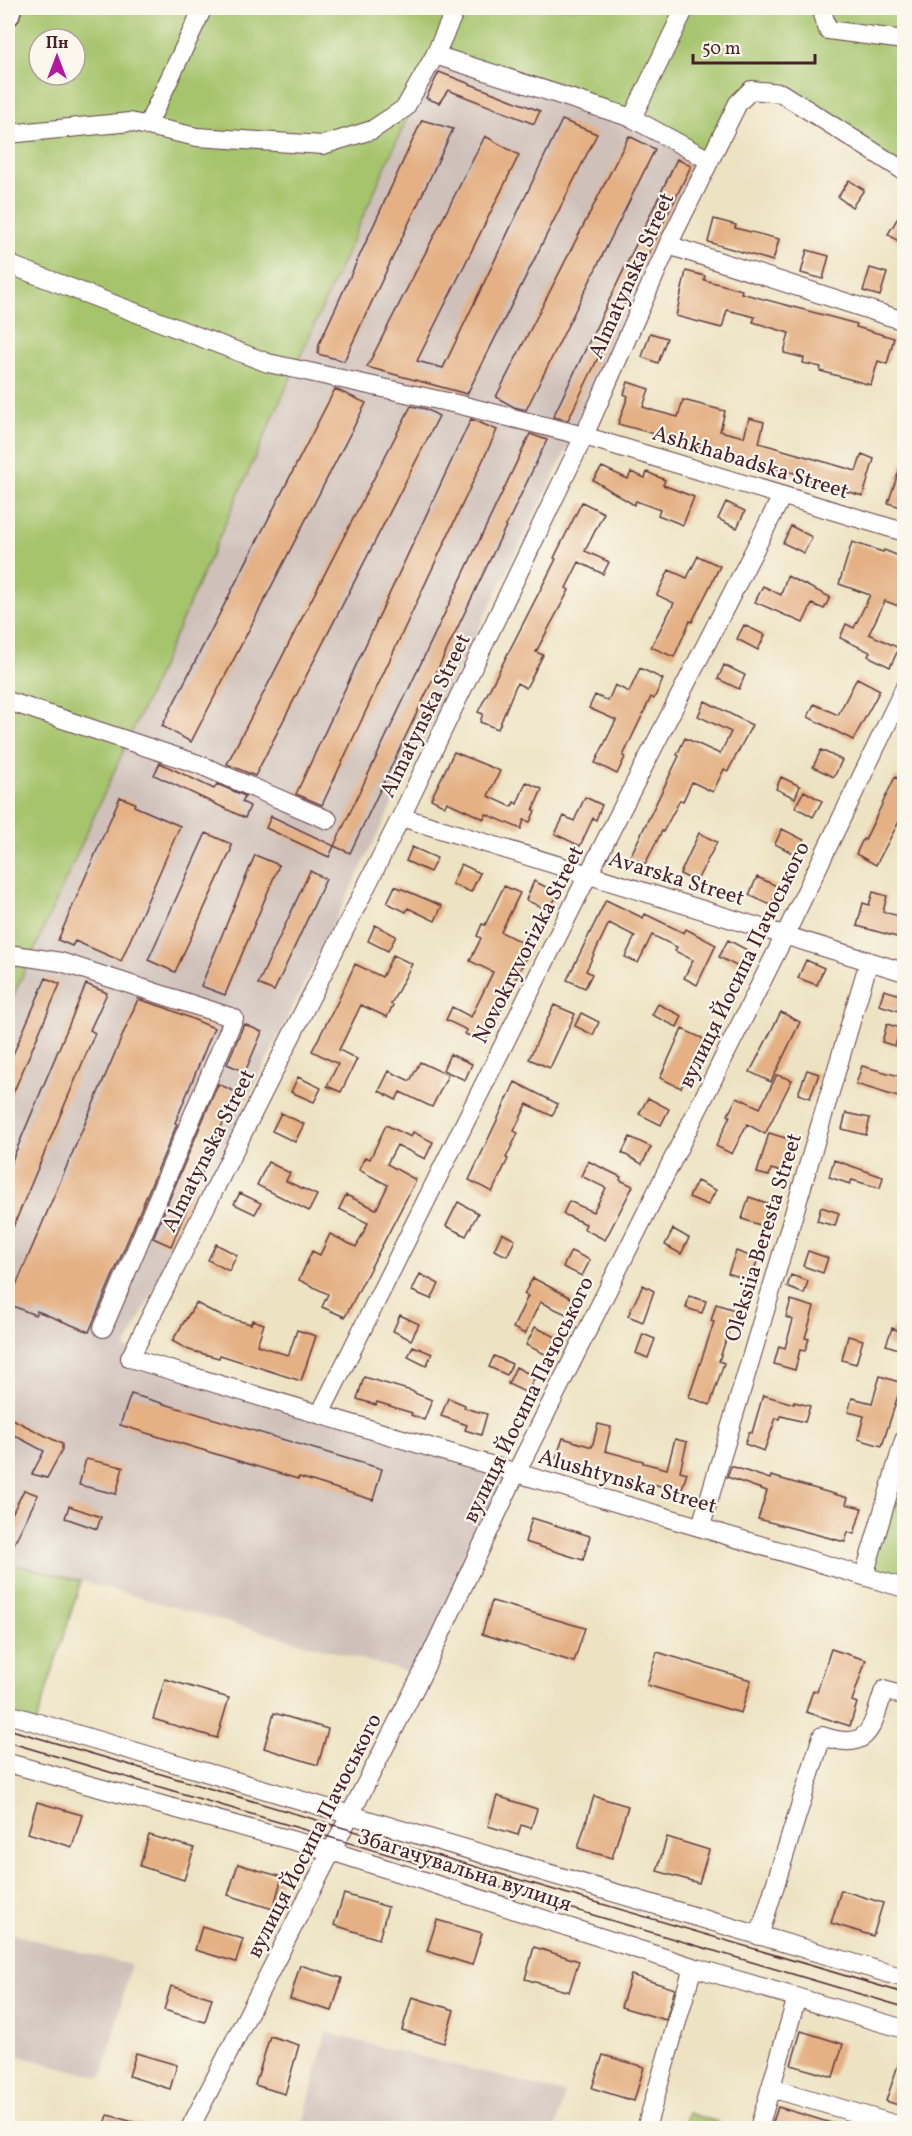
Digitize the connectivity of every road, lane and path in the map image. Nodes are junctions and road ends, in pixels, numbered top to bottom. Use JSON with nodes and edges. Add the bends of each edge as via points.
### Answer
{"nodes":[{"id":1,"x":10,"y":8,"type":"edge"},
{"id":2,"x":203,"y":8,"type":"edge"},
{"id":3,"x":456,"y":8,"type":"edge"},
{"id":4,"x":685,"y":8,"type":"edge"},
{"id":5,"x":821,"y":8,"type":"edge"},
{"id":6,"x":8,"y":15,"type":"edge"},
{"id":7,"x":904,"y":40,"type":"edge"},
{"id":8,"x":435,"y":55,"type":"junction"},
{"id":9,"x":632,"y":118,"type":"junction"},
{"id":10,"x":147,"y":126,"type":"junction"},
{"id":11,"x":8,"y":134,"type":"edge"},
{"id":12,"x":709,"y":160,"type":"junction"},
{"id":13,"x":904,"y":171,"type":"edge"},
{"id":14,"x":668,"y":245,"type":"junction"},
{"id":15,"x":8,"y":261,"type":"edge"},
{"id":16,"x":904,"y":321,"type":"edge"},
{"id":17,"x":584,"y":436,"type":"junction"},
{"id":18,"x":782,"y":496,"type":"junction"},
{"id":19,"x":904,"y":532,"type":"edge"},
{"id":20,"x":904,"y":689,"type":"edge"},
{"id":21,"x":8,"y":701,"type":"edge"},
{"id":22,"x":401,"y":817,"type":"junction"},
{"id":23,"x":328,"y":820,"type":"dead end"},
{"id":24,"x":588,"y":875,"type":"junction"},
{"id":25,"x":785,"y":935,"type":"junction"},
{"id":26,"x":8,"y":954,"type":"edge"},
{"id":27,"x":869,"y":961,"type":"junction"},
{"id":28,"x":904,"y":972,"type":"edge"},
{"id":29,"x":103,"y":1328,"type":"dead end"},
{"id":30,"x":130,"y":1358,"type":"joint"},
{"id":31,"x":320,"y":1414,"type":"junction"},
{"id":32,"x":904,"y":1440,"type":"edge"},
{"id":33,"x":516,"y":1473,"type":"junction"},
{"id":34,"x":701,"y":1526,"type":"junction"},
{"id":35,"x":864,"y":1576,"type":"junction"},
{"id":36,"x":904,"y":1588,"type":"edge"},
{"id":37,"x":904,"y":1696,"type":"edge"},
{"id":38,"x":8,"y":1714,"type":"edge"},
{"id":39,"x":8,"y":1763,"type":"edge"},
{"id":40,"x":350,"y":1815,"type":"junction"},
{"id":41,"x":331,"y":1851,"type":"junction"},
{"id":42,"x":759,"y":1936,"type":"junction"},
{"id":43,"x":693,"y":1967,"type":"junction"},
{"id":44,"x":904,"y":1978,"type":"edge"},
{"id":45,"x":797,"y":1997,"type":"junction"},
{"id":46,"x":904,"y":2029,"type":"edge"},
{"id":47,"x":771,"y":2088,"type":"junction"},
{"id":48,"x":904,"y":2127,"type":"edge"},
{"id":49,"x":190,"y":2128,"type":"edge"},
{"id":50,"x":646,"y":2128,"type":"edge"},
{"id":51,"x":759,"y":2128,"type":"edge"}],
"edges":[{"from":1,"to":6,"type":"main road"},
{"from":2,"to":10,"type":"street"},
{"from":3,"to":8,"type":"street"},
{"from":4,"to":9,"type":"street"},
{"from":5,"to":7,"type":"street","via":[[828,30]]},
{"from":8,"to":9,"type":"street"},
{"from":8,"to":10,"type":"street","via":[[405,108],[372,130],[323,146],[197,136]]},
{"from":9,"to":12,"type":"street"},
{"from":10,"to":11,"type":"street","via":[[130,122]]},
{"from":12,"to":13,"type":"street","name":"Almatynska Street","via":[[738,103],[751,90],[781,93]]},
{"from":12,"to":14,"type":"street","name":"Almatynska Street"},
{"from":14,"to":16,"type":"street"},
{"from":14,"to":17,"type":"street","name":"Almatynska Street"},
{"from":15,"to":17,"type":"street","name":"Ashkhabadska Street","via":[[268,363]]},
{"from":17,"to":18,"type":"street","name":"Ashkhabadska Street"},
{"from":17,"to":22,"type":"street","name":"Almatynska Street"},
{"from":18,"to":19,"type":"street","name":"Ashkhabadska Street"},
{"from":18,"to":24,"type":"street","name":"Novokryvorizka Street"},
{"from":20,"to":25,"type":"street","name":"вулиця Йосипа Пачоського"},
{"from":21,"to":23,"type":"street","via":[[198,764]]},
{"from":22,"to":24,"type":"street","name":"Avarska Street"},
{"from":22,"to":30,"type":"street","name":"Almatynska Street"},
{"from":24,"to":25,"type":"street","name":"Avarska Street"},
{"from":24,"to":31,"type":"street","name":"Novokryvorizka Street"},
{"from":25,"to":27,"type":"street","name":"Avarska Street"},
{"from":25,"to":33,"type":"street","name":"вулиця Йосипа Пачоського"},
{"from":26,"to":29,"type":"street","via":[[61,962],[234,1018]]},
{"from":27,"to":28,"type":"street","name":"Avarska Street"},
{"from":27,"to":34,"type":"street","name":"Oleksiia Beresta Street"},
{"from":30,"to":31,"type":"street","name":"Alushtynska Street"},
{"from":31,"to":33,"type":"street","name":"Alushtynska Street"},
{"from":32,"to":35,"type":"street"},
{"from":33,"to":34,"type":"street","name":"Alushtynska Street"},
{"from":33,"to":40,"type":"street","name":"вулиця Йосипа Пачоського","via":[[421,1676]]},
{"from":34,"to":35,"type":"street","name":"Alushtynska Street"},
{"from":35,"to":36,"type":"street","name":"Alushtynska Street"},
{"from":37,"to":42,"type":"street","via":[[884,1690],[871,1729],[857,1740],[842,1743],[822,1736]]},
{"from":38,"to":40,"type":"street","name":"Збагачувальна вулиця"},
{"from":39,"to":41,"type":"street","name":"Збагачувальна вулиця"},
{"from":40,"to":41,"type":"street","name":"вулиця Йосипа Пачоського"},
{"from":40,"to":42,"type":"street","name":"Збагачувальна вулиця"},
{"from":41,"to":43,"type":"street","name":"Збагачувальна вулиця"},
{"from":41,"to":49,"type":"street","name":"вулиця Йосипа Пачоського"},
{"from":42,"to":44,"type":"street","name":"Збагачувальна вулиця"},
{"from":43,"to":45,"type":"street","name":"Збагачувальна вулиця"},
{"from":43,"to":50,"type":"street"},
{"from":45,"to":46,"type":"street","name":"Збагачувальна вулиця"},
{"from":45,"to":47,"type":"street"},
{"from":47,"to":48,"type":"street"},
{"from":47,"to":51,"type":"street"}]}
